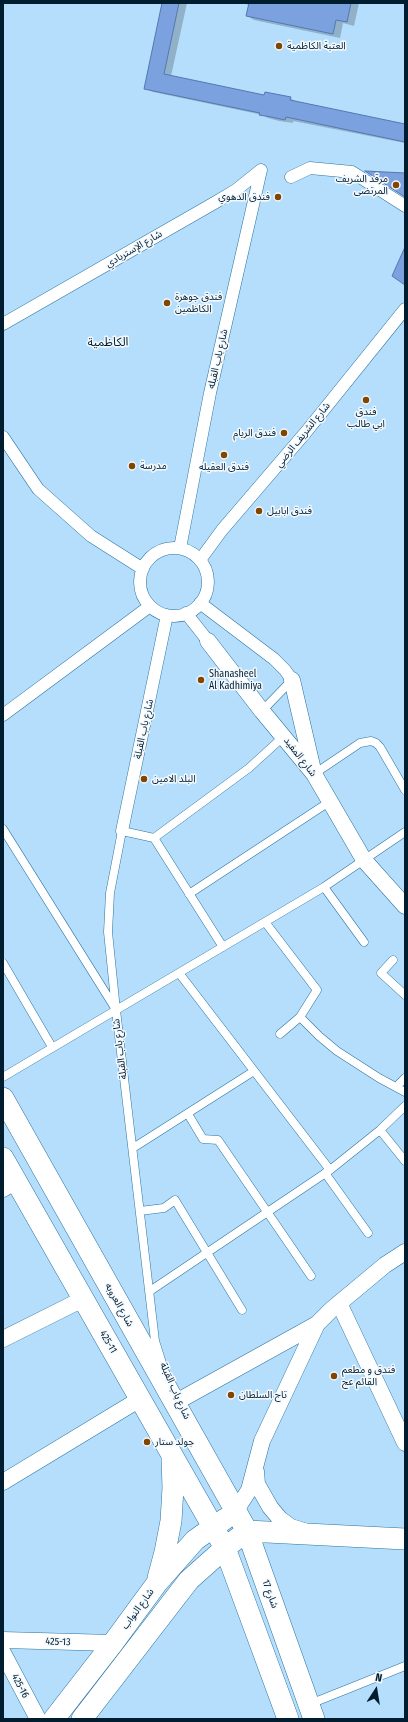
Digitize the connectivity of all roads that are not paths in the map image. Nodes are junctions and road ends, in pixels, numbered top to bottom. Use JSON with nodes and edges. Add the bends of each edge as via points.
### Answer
{"nodes":[{"id":1,"x":261,"y":170,"type":"joint"},
{"id":2,"x":291,"y":177,"type":"dead end"},
{"id":3,"x":405,"y":206,"type":"edge"},
{"id":4,"x":405,"y":308,"type":"edge"},
{"id":5,"x":3,"y":324,"type":"edge"},
{"id":6,"x":3,"y":437,"type":"edge"},
{"id":7,"x":180,"y":548,"type":"junction"},
{"id":8,"x":200,"y":560,"type":"junction"},
{"id":9,"x":142,"y":569,"type":"junction"},
{"id":10,"x":200,"y":603,"type":"junction"},
{"id":11,"x":150,"y":606,"type":"junction"},
{"id":12,"x":186,"y":613,"type":"junction"},
{"id":13,"x":167,"y":615,"type":"junction"},
{"id":14,"x":208,"y":641,"type":"joint"},
{"id":15,"x":292,"y":680,"type":"junction"},
{"id":16,"x":262,"y":711,"type":"junction"},
{"id":17,"x":3,"y":715,"type":"edge"},
{"id":18,"x":284,"y":736,"type":"junction"},
{"id":19,"x":314,"y":774,"type":"junction"},
{"id":20,"x":405,"y":790,"type":"edge"},
{"id":21,"x":329,"y":802,"type":"junction"},
{"id":22,"x":3,"y":829,"type":"edge"},
{"id":23,"x":122,"y":831,"type":"junction"},
{"id":24,"x":405,"y":832,"type":"edge"},
{"id":25,"x":154,"y":838,"type":"junction"},
{"id":26,"x":364,"y":860,"type":"junction"},
{"id":27,"x":324,"y":887,"type":"junction"},
{"id":28,"x":189,"y":894,"type":"junction"},
{"id":29,"x":405,"y":906,"type":"edge"},
{"id":30,"x":265,"y":922,"type":"junction"},
{"id":31,"x":364,"y":942,"type":"dead end"},
{"id":32,"x":223,"y":947,"type":"junction"},
{"id":33,"x":393,"y":960,"type":"dead end"},
{"id":34,"x":3,"y":963,"type":"edge"},
{"id":35,"x":179,"y":973,"type":"junction"},
{"id":36,"x":405,"y":996,"type":"edge"},
{"id":37,"x":116,"y":1010,"type":"junction"},
{"id":38,"x":300,"y":1017,"type":"junction"},
{"id":39,"x":280,"y":1034,"type":"dead end"},
{"id":40,"x":52,"y":1048,"type":"junction"},
{"id":41,"x":254,"y":1071,"type":"junction"},
{"id":42,"x":3,"y":1077,"type":"edge"},
{"id":43,"x":405,"y":1078,"type":"edge"},
{"id":44,"x":396,"y":1087,"type":"junction"},
{"id":45,"x":405,"y":1092,"type":"edge"},
{"id":46,"x":3,"y":1098,"type":"edge"},
{"id":47,"x":405,"y":1106,"type":"edge"},
{"id":48,"x":188,"y":1114,"type":"junction"},
{"id":49,"x":380,"y":1130,"type":"junction"},
{"id":50,"x":133,"y":1148,"type":"junction"},
{"id":51,"x":3,"y":1158,"type":"edge"},
{"id":52,"x":405,"y":1161,"type":"edge"},
{"id":53,"x":328,"y":1171,"type":"junction"},
{"id":54,"x":10,"y":1185,"type":"edge"},
{"id":55,"x":140,"y":1212,"type":"junction"},
{"id":56,"x":267,"y":1212,"type":"junction"},
{"id":57,"x":368,"y":1233,"type":"dead end"},
{"id":58,"x":405,"y":1252,"type":"edge"},
{"id":59,"x":206,"y":1253,"type":"junction"},
{"id":60,"x":311,"y":1276,"type":"dead end"},
{"id":61,"x":150,"y":1291,"type":"junction"},
{"id":62,"x":83,"y":1299,"type":"junction"},
{"id":63,"x":339,"y":1303,"type":"junction"},
{"id":64,"x":242,"y":1310,"type":"dead end"},
{"id":65,"x":317,"y":1324,"type":"junction"},
{"id":66,"x":3,"y":1337,"type":"edge"},
{"id":67,"x":140,"y":1399,"type":"junction"},
{"id":68,"x":178,"y":1401,"type":"junction"},
{"id":69,"x":405,"y":1443,"type":"edge"},
{"id":70,"x":172,"y":1456,"type":"junction"},
{"id":71,"x":255,"y":1469,"type":"junction"},
{"id":72,"x":215,"y":1474,"type":"joint"},
{"id":73,"x":3,"y":1482,"type":"edge"},
{"id":74,"x":236,"y":1512,"type":"junction"},
{"id":75,"x":213,"y":1526,"type":"junction"},
{"id":76,"x":247,"y":1531,"type":"junction"},
{"id":77,"x":314,"y":1534,"type":"junction"},
{"id":78,"x":405,"y":1539,"type":"edge"},
{"id":79,"x":225,"y":1548,"type":"junction"},
{"id":80,"x":157,"y":1583,"type":"junction"},
{"id":81,"x":3,"y":1640,"type":"edge"},
{"id":82,"x":113,"y":1643,"type":"junction"},
{"id":83,"x":3,"y":1653,"type":"edge"},
{"id":84,"x":405,"y":1666,"type":"edge"},
{"id":85,"x":312,"y":1711,"type":"edge"},
{"id":86,"x":38,"y":1719,"type":"edge"},
{"id":87,"x":54,"y":1719,"type":"edge"},
{"id":88,"x":82,"y":1719,"type":"edge"},
{"id":89,"x":288,"y":1719,"type":"edge"}],
"edges":[{"from":1,"to":5,"type":"street","name":"شارع الإستربادي","via":[[216,202]]},
{"from":1,"to":7,"type":"street","name":"شارع باب القبله","via":[[210,393]]},
{"from":2,"to":3,"type":"street","via":[[310,168],[352,172]]},
{"from":4,"to":8,"type":"street","name":"شارع الشريف الرضي"},
{"from":6,"to":9,"type":"street","via":[[38,489],[90,536]]},
{"from":7,"to":8,"type":"street","via":[[191,552]]},
{"from":7,"to":9,"type":"street","via":[[168,548],[158,552],[148,559]]},
{"from":8,"to":10,"type":"street","via":[[206,569],[208,580],[207,591]]},
{"from":9,"to":11,"type":"street","via":[[141,588]]},
{"from":10,"to":12,"type":"street"},
{"from":10,"to":15,"type":"street","via":[[270,655]]},
{"from":11,"to":13,"type":"street"},
{"from":11,"to":17,"type":"street"},
{"from":12,"to":13,"type":"street"},
{"from":12,"to":14,"type":"street","name":"شارع المفيد"},
{"from":13,"to":23,"type":"street","name":"شارع باب القبلة"},
{"from":14,"to":16,"type":"street","name":"شارع المفيد"},
{"from":15,"to":16,"type":"lane"},
{"from":15,"to":19,"type":"street"},
{"from":16,"to":18,"type":"street","name":"شارع المفيد"},
{"from":18,"to":19,"type":"street","name":"شارع المفيد"},
{"from":18,"to":25,"type":"lane","via":[[249,768]]},
{"from":19,"to":20,"type":"lane","via":[[360,744],[371,741],[380,748]]},
{"from":19,"to":21,"type":"street","name":"شارع المفيد"},
{"from":21,"to":26,"type":"street","name":"شارع المفيد"},
{"from":21,"to":28,"type":"lane"},
{"from":22,"to":37,"type":"lane"},
{"from":23,"to":25,"type":"lane"},
{"from":23,"to":37,"type":"lane","name":"شارع باب القبلة","via":[[108,914]]},
{"from":24,"to":26,"type":"lane"},
{"from":25,"to":28,"type":"lane"},
{"from":26,"to":27,"type":"lane"},
{"from":26,"to":29,"type":"street","name":"شارع المفيد"},
{"from":27,"to":30,"type":"lane"},
{"from":27,"to":31,"type":"lane"},
{"from":28,"to":32,"type":"lane"},
{"from":30,"to":32,"type":"lane"},
{"from":30,"to":38,"type":"lane","via":[[317,990]]},
{"from":32,"to":35,"type":"lane"},
{"from":33,"to":36,"type":"lane","via":[[381,972]]},
{"from":34,"to":40,"type":"lane"},
{"from":35,"to":37,"type":"lane"},
{"from":35,"to":41,"type":"lane"},
{"from":37,"to":40,"type":"lane"},
{"from":37,"to":50,"type":"lane","name":"شارع باب القبلة"},
{"from":38,"to":39,"type":"lane"},
{"from":38,"to":44,"type":"lane","via":[[337,1051]]},
{"from":40,"to":42,"type":"lane"},
{"from":41,"to":48,"type":"lane"},
{"from":41,"to":53,"type":"lane"},
{"from":43,"to":44,"type":"lane"},
{"from":44,"to":45,"type":"lane"},
{"from":46,"to":74,"type":"street","name":"شارع العروبه"},
{"from":47,"to":49,"type":"lane"},
{"from":48,"to":50,"type":"lane"},
{"from":48,"to":56,"type":"lane","via":[[203,1139],[218,1140]]},
{"from":49,"to":52,"type":"lane"},
{"from":49,"to":53,"type":"lane"},
{"from":50,"to":55,"type":"lane","name":"شارع باب القبلة"},
{"from":51,"to":54,"type":"street","name":"425-11"},
{"from":53,"to":56,"type":"lane"},
{"from":53,"to":57,"type":"lane"},
{"from":54,"to":62,"type":"street","name":"425-11"},
{"from":55,"to":59,"type":"lane","via":[[164,1208],[175,1200]]},
{"from":55,"to":61,"type":"lane","name":"شارع باب القبلة"},
{"from":56,"to":59,"type":"lane"},
{"from":56,"to":60,"type":"lane"},
{"from":58,"to":63,"type":"street"},
{"from":59,"to":61,"type":"lane"},
{"from":59,"to":64,"type":"lane"},
{"from":61,"to":68,"type":"lane","name":"شارع باب القبلة","via":[[155,1341],[164,1371]]},
{"from":62,"to":66,"type":"street"},
{"from":62,"to":67,"type":"street","name":"425-11"},
{"from":63,"to":65,"type":"street"},
{"from":63,"to":69,"type":"street"},
{"from":65,"to":68,"type":"street"},
{"from":65,"to":71,"type":"street","via":[[262,1442]]},
{"from":67,"to":70,"type":"street","name":"425-11"},
{"from":67,"to":73,"type":"street"},
{"from":68,"to":72,"type":"lane","name":"شارع باب القبلة"},
{"from":70,"to":75,"type":"street","name":"425-11"},
{"from":70,"to":80,"type":"street","via":[[171,1520]]},
{"from":71,"to":74,"type":"street","via":[[249,1490]]},
{"from":71,"to":77,"type":"street","via":[[257,1484],[280,1519],[291,1527]]},
{"from":72,"to":74,"type":"lane","name":"شارع 17"},
{"from":74,"to":75,"type":"street","name":"شارع النواب"},
{"from":74,"to":76,"type":"street","name":"شارع 17"},
{"from":75,"to":79,"type":"street"},
{"from":75,"to":80,"type":"street","name":"شارع النواب","via":[[195,1540]]},
{"from":76,"to":77,"type":"street"},
{"from":76,"to":79,"type":"street"},
{"from":76,"to":85,"type":"street","name":"شارع 17"},
{"from":77,"to":78,"type":"street"},
{"from":79,"to":88,"type":"street","via":[[175,1596]]},
{"from":79,"to":89,"type":"street"},
{"from":80,"to":82,"type":"street","name":"شارع النواب"},
{"from":81,"to":82,"type":"street","name":"425-13"},
{"from":82,"to":87,"type":"street","name":"شارع النواب"},
{"from":83,"to":86,"type":"street","name":"425-16"},
{"from":84,"to":85,"type":"lane"}]}
